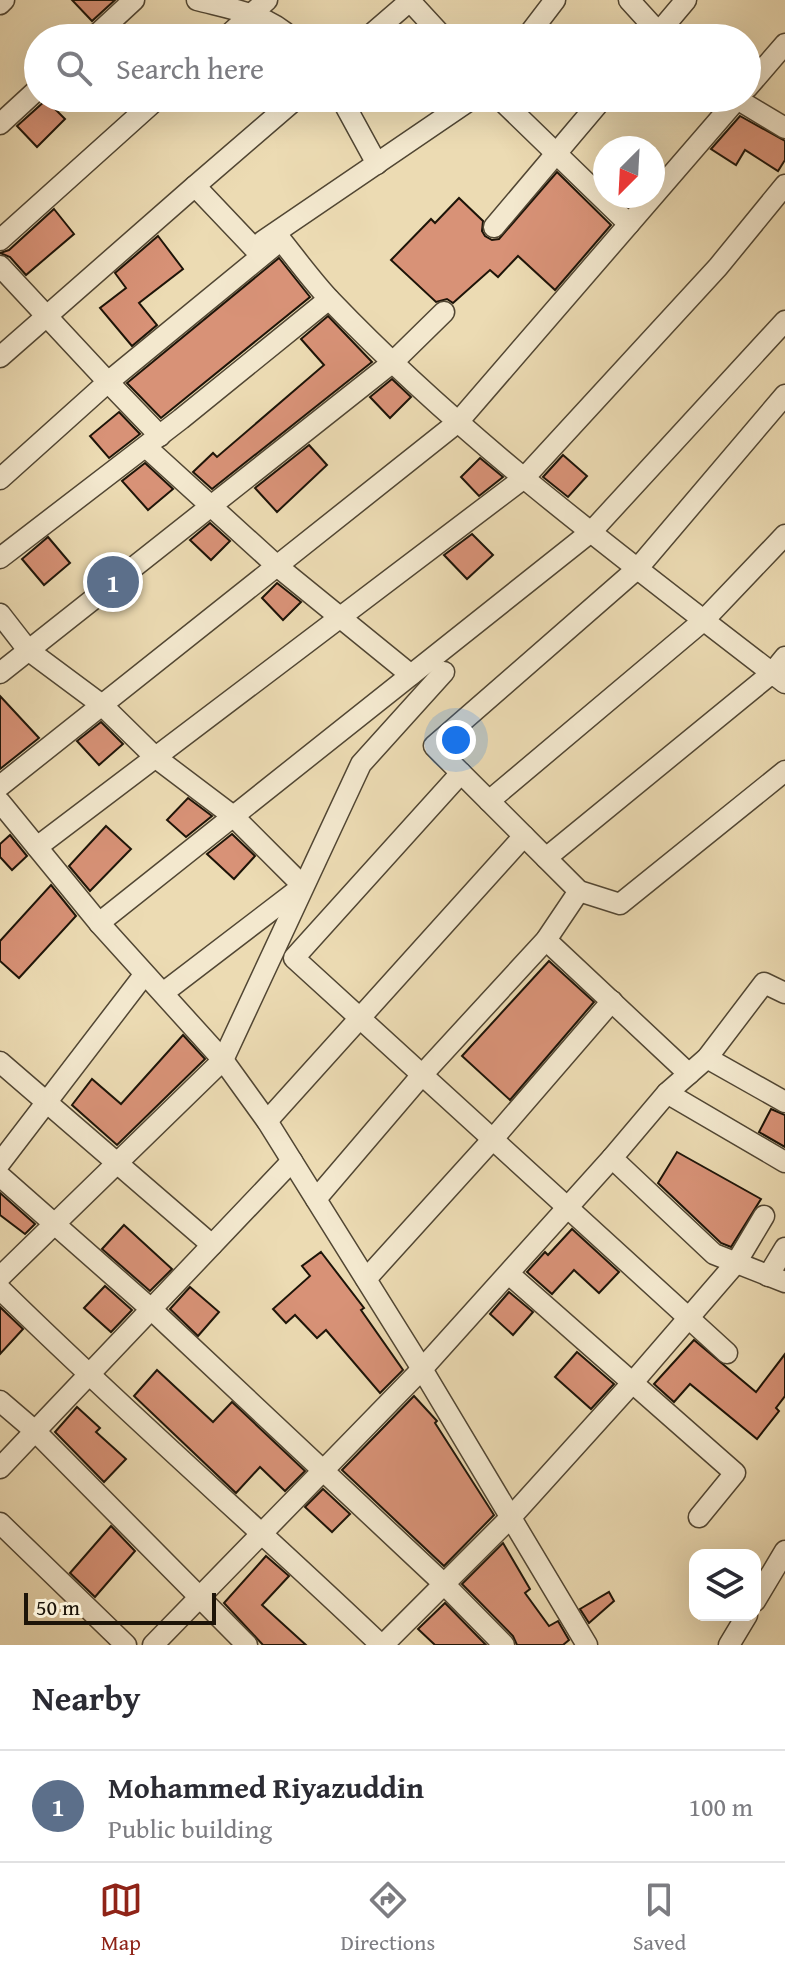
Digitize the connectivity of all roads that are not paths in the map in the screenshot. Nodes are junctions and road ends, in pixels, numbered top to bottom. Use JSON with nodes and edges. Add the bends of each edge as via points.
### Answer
{"nodes":[{"id":1,"x":134,"y":0,"type":"edge"},
{"id":2,"x":197,"y":0,"type":"edge"},
{"id":3,"x":267,"y":0,"type":"edge"},
{"id":4,"x":410,"y":0,"type":"edge"},
{"id":5,"x":555,"y":0,"type":"edge"},
{"id":6,"x":629,"y":0,"type":"edge"},
{"id":7,"x":686,"y":0,"type":"edge"},
{"id":8,"x":250,"y":15,"type":"junction"},
{"id":9,"x":108,"y":24,"type":"edge"},
{"id":10,"x":240,"y":24,"type":"edge"},
{"id":11,"x":269,"y":24,"type":"edge"},
{"id":12,"x":383,"y":24,"type":"edge"},
{"id":13,"x":431,"y":24,"type":"edge"},
{"id":14,"x":537,"y":24,"type":"edge"},
{"id":15,"x":648,"y":24,"type":"edge"},
{"id":16,"x":665,"y":24,"type":"edge"},
{"id":17,"x":785,"y":44,"type":"edge"},
{"id":18,"x":761,"y":72,"type":"edge"},
{"id":19,"x":24,"y":102,"type":"edge"},
{"id":20,"x":142,"y":112,"type":"edge"},
{"id":21,"x":281,"y":112,"type":"edge"},
{"id":22,"x":349,"y":112,"type":"edge"},
{"id":23,"x":453,"y":112,"type":"edge"},
{"id":24,"x":514,"y":112,"type":"edge"},
{"id":25,"x":591,"y":112,"type":"edge"},
{"id":26,"x":726,"y":112,"type":"edge"},
{"id":27,"x":760,"y":112,"type":"edge"},
{"id":28,"x":0,"y":124,"type":"edge"},
{"id":29,"x":785,"y":128,"type":"edge"},
{"id":30,"x":557,"y":153,"type":"junction"},
{"id":31,"x":377,"y":164,"type":"junction"},
{"id":32,"x":785,"y":185,"type":"edge"},
{"id":33,"x":195,"y":186,"type":"junction"},
{"id":34,"x":629,"y":224,"type":"junction"},
{"id":35,"x":494,"y":227,"type":"dead end"},
{"id":36,"x":0,"y":240,"type":"edge"},
{"id":37,"x":281,"y":240,"type":"junction"},
{"id":38,"x":253,"y":247,"type":"junction"},
{"id":39,"x":0,"y":266,"type":"edge"},
{"id":40,"x":329,"y":299,"type":"junction"},
{"id":41,"x":444,"y":312,"type":"dead end"},
{"id":42,"x":47,"y":317,"type":"junction"},
{"id":43,"x":781,"y":333,"type":"edge"},
{"id":44,"x":0,"y":357,"type":"edge"},
{"id":45,"x":393,"y":362,"type":"junction"},
{"id":46,"x":108,"y":382,"type":"junction"},
{"id":47,"x":785,"y":395,"type":"edge"},
{"id":48,"x":458,"y":422,"type":"junction"},
{"id":49,"x":153,"y":441,"type":"junction"},
{"id":50,"x":524,"y":478,"type":"junction"},
{"id":51,"x":0,"y":479,"type":"edge"},
{"id":52,"x":211,"y":508,"type":"junction"},
{"id":53,"x":592,"y":531,"type":"junction"},
{"id":54,"x":785,"y":535,"type":"edge"},
{"id":55,"x":0,"y":558,"type":"edge"},
{"id":56,"x":277,"y":566,"type":"junction"},
{"id":57,"x":638,"y":568,"type":"junction"},
{"id":58,"x":0,"y":614,"type":"edge"},
{"id":59,"x":340,"y":618,"type":"junction"},
{"id":60,"x":704,"y":620,"type":"junction"},
{"id":61,"x":28,"y":650,"type":"junction"},
{"id":62,"x":781,"y":671,"type":"edge"},
{"id":63,"x":444,"y":672,"type":"dead end"},
{"id":64,"x":0,"y":673,"type":"edge"},
{"id":65,"x":411,"y":675,"type":"junction"},
{"id":66,"x":102,"y":705,"type":"junction"},
{"id":67,"x":155,"y":757,"type":"junction"},
{"id":68,"x":785,"y":771,"type":"edge"},
{"id":69,"x":461,"y":773,"type":"junction"},
{"id":70,"x":0,"y":786,"type":"edge"},
{"id":71,"x":489,"y":801,"type":"junction"},
{"id":72,"x":0,"y":802,"type":"edge"},
{"id":73,"x":233,"y":816,"type":"junction"},
{"id":74,"x":524,"y":836,"type":"junction"},
{"id":75,"x":37,"y":847,"type":"junction"},
{"id":76,"x":546,"y":858,"type":"junction"},
{"id":77,"x":303,"y":886,"type":"junction"},
{"id":78,"x":579,"y":891,"type":"junction"},
{"id":79,"x":99,"y":923,"type":"junction"},
{"id":80,"x":546,"y":940,"type":"junction"},
{"id":81,"x":144,"y":975,"type":"junction"},
{"id":82,"x":163,"y":993,"type":"junction"},
{"id":83,"x":785,"y":993,"type":"edge"},
{"id":84,"x":612,"y":1001,"type":"junction"},
{"id":85,"x":358,"y":1018,"type":"junction"},
{"id":86,"x":707,"y":1058,"type":"junction"},
{"id":87,"x":223,"y":1060,"type":"junction"},
{"id":88,"x":0,"y":1062,"type":"edge"},
{"id":89,"x":689,"y":1074,"type":"junction"},
{"id":90,"x":421,"y":1076,"type":"junction"},
{"id":91,"x":667,"y":1093,"type":"junction"},
{"id":92,"x":48,"y":1101,"type":"junction"},
{"id":93,"x":785,"y":1102,"type":"edge"},
{"id":94,"x":267,"y":1121,"type":"junction"},
{"id":95,"x":492,"y":1140,"type":"junction"},
{"id":96,"x":612,"y":1158,"type":"junction"},
{"id":97,"x":292,"y":1161,"type":"junction"},
{"id":98,"x":119,"y":1162,"type":"junction"},
{"id":99,"x":785,"y":1162,"type":"edge"},
{"id":100,"x":0,"y":1163,"type":"edge"},
{"id":101,"x":0,"y":1176,"type":"edge"},
{"id":102,"x":316,"y":1199,"type":"junction"},
{"id":103,"x":567,"y":1207,"type":"junction"},
{"id":104,"x":764,"y":1216,"type":"dead end"},
{"id":105,"x":56,"y":1223,"type":"junction"},
{"id":106,"x":212,"y":1245,"type":"junction"},
{"id":107,"x":785,"y":1248,"type":"edge"},
{"id":108,"x":736,"y":1263,"type":"junction"},
{"id":109,"x":509,"y":1274,"type":"junction"},
{"id":110,"x":0,"y":1277,"type":"edge"},
{"id":111,"x":366,"y":1279,"type":"junction"},
{"id":112,"x":777,"y":1279,"type":"edge"},
{"id":113,"x":0,"y":1289,"type":"edge"},
{"id":114,"x":151,"y":1309,"type":"junction"},
{"id":115,"x":688,"y":1318,"type":"junction"},
{"id":116,"x":727,"y":1353,"type":"dead end"},
{"id":117,"x":422,"y":1369,"type":"junction"},
{"id":118,"x":88,"y":1376,"type":"junction"},
{"id":119,"x":634,"y":1381,"type":"junction"},
{"id":120,"x":0,"y":1401,"type":"edge"},
{"id":121,"x":35,"y":1431,"type":"junction"},
{"id":122,"x":0,"y":1468,"type":"edge"},
{"id":123,"x":323,"y":1471,"type":"junction"},
{"id":124,"x":512,"y":1516,"type":"junction"},
{"id":125,"x":699,"y":1517,"type":"dead end"},
{"id":126,"x":0,"y":1523,"type":"edge"},
{"id":127,"x":262,"y":1533,"type":"junction"},
{"id":128,"x":785,"y":1551,"type":"edge"},
{"id":129,"x":444,"y":1584,"type":"junction"},
{"id":130,"x":761,"y":1591,"type":"edge"},
{"id":131,"x":200,"y":1597,"type":"junction"},
{"id":132,"x":743,"y":1621,"type":"edge"},
{"id":133,"x":126,"y":1645,"type":"edge"},
{"id":134,"x":153,"y":1645,"type":"edge"},
{"id":135,"x":247,"y":1645,"type":"edge"},
{"id":136,"x":382,"y":1645,"type":"edge"},
{"id":137,"x":504,"y":1645,"type":"edge"},
{"id":138,"x":587,"y":1645,"type":"edge"},
{"id":139,"x":729,"y":1645,"type":"edge"}],
"edges":[{"from":1,"to":9,"type":"street"},
{"from":2,"to":8,"type":"street"},
{"from":3,"to":8,"type":"street"},
{"from":4,"to":12,"type":"street"},
{"from":4,"to":13,"type":"street"},
{"from":5,"to":14,"type":"street"},
{"from":6,"to":15,"type":"street"},
{"from":7,"to":16,"type":"street"},
{"from":8,"to":10,"type":"street"},
{"from":8,"to":11,"type":"street"},
{"from":17,"to":18,"type":"street"},
{"from":19,"to":28,"type":"street"},
{"from":20,"to":36,"type":"street"},
{"from":21,"to":33,"type":"street"},
{"from":22,"to":31,"type":"street"},
{"from":23,"to":31,"type":"street"},
{"from":24,"to":30,"type":"street"},
{"from":25,"to":30,"type":"street"},
{"from":26,"to":34,"type":"street"},
{"from":27,"to":29,"type":"street"},
{"from":30,"to":34,"type":"street"},
{"from":30,"to":35,"type":"street"},
{"from":31,"to":38,"type":"street"},
{"from":32,"to":50,"type":"street","via":[[718,267]]},
{"from":33,"to":38,"type":"street"},
{"from":33,"to":42,"type":"street"},
{"from":34,"to":48,"type":"street"},
{"from":37,"to":38,"type":"street"},
{"from":37,"to":40,"type":"street"},
{"from":37,"to":46,"type":"street"},
{"from":39,"to":42,"type":"street"},
{"from":40,"to":45,"type":"street"},
{"from":40,"to":49,"type":"street"},
{"from":41,"to":45,"type":"street"},
{"from":42,"to":44,"type":"street"},
{"from":42,"to":46,"type":"street"},
{"from":43,"to":53,"type":"street"},
{"from":45,"to":48,"type":"street"},
{"from":45,"to":52,"type":"street"},
{"from":46,"to":49,"type":"street"},
{"from":46,"to":51,"type":"street"},
{"from":47,"to":57,"type":"street"},
{"from":48,"to":50,"type":"street"},
{"from":48,"to":56,"type":"street"},
{"from":49,"to":52,"type":"street"},
{"from":49,"to":55,"type":"street"},
{"from":50,"to":53,"type":"street"},
{"from":50,"to":59,"type":"street"},
{"from":52,"to":56,"type":"street"},
{"from":52,"to":61,"type":"street"},
{"from":53,"to":57,"type":"street"},
{"from":53,"to":65,"type":"street"},
{"from":54,"to":60,"type":"street"},
{"from":56,"to":59,"type":"street"},
{"from":56,"to":66,"type":"street"},
{"from":57,"to":60,"type":"street"},
{"from":57,"to":69,"type":"street","via":[[434,746]]},
{"from":58,"to":61,"type":"street"},
{"from":59,"to":65,"type":"street"},
{"from":59,"to":67,"type":"street"},
{"from":60,"to":62,"type":"street"},
{"from":60,"to":71,"type":"street"},
{"from":61,"to":64,"type":"street"},
{"from":61,"to":66,"type":"street"},
{"from":62,"to":76,"type":"street"},
{"from":63,"to":77,"type":"street","via":[[361,764]]},
{"from":65,"to":73,"type":"street"},
{"from":66,"to":67,"type":"street"},
{"from":66,"to":70,"type":"street"},
{"from":67,"to":73,"type":"street"},
{"from":67,"to":75,"type":"street"},
{"from":68,"to":78,"type":"street","via":[[620,904]]},
{"from":69,"to":71,"type":"street"},
{"from":69,"to":85,"type":"street","via":[[294,958]]},
{"from":71,"to":74,"type":"street"},
{"from":72,"to":75,"type":"street"},
{"from":73,"to":77,"type":"street"},
{"from":73,"to":79,"type":"street"},
{"from":74,"to":76,"type":"street"},
{"from":74,"to":85,"type":"street"},
{"from":75,"to":79,"type":"street"},
{"from":76,"to":78,"type":"street"},
{"from":77,"to":82,"type":"street"},
{"from":77,"to":87,"type":"street"},
{"from":78,"to":80,"type":"street"},
{"from":79,"to":81,"type":"street"},
{"from":80,"to":84,"type":"street"},
{"from":80,"to":90,"type":"street"},
{"from":81,"to":82,"type":"street"},
{"from":81,"to":92,"type":"street"},
{"from":82,"to":87,"type":"street"},
{"from":83,"to":86,"type":"street","via":[[764,983]]},
{"from":84,"to":89,"type":"street"},
{"from":84,"to":95,"type":"street"},
{"from":85,"to":90,"type":"street"},
{"from":85,"to":94,"type":"street"},
{"from":86,"to":89,"type":"street"},
{"from":86,"to":93,"type":"street"},
{"from":87,"to":94,"type":"street"},
{"from":87,"to":98,"type":"street"},
{"from":88,"to":92,"type":"street"},
{"from":89,"to":91,"type":"street"},
{"from":90,"to":95,"type":"street"},
{"from":90,"to":102,"type":"street"},
{"from":91,"to":96,"type":"street"},
{"from":91,"to":99,"type":"street"},
{"from":92,"to":98,"type":"street"},
{"from":92,"to":100,"type":"street"},
{"from":94,"to":97,"type":"street"},
{"from":95,"to":103,"type":"street"},
{"from":95,"to":111,"type":"street"},
{"from":96,"to":103,"type":"street"},
{"from":96,"to":108,"type":"street","via":[[714,1254]]},
{"from":97,"to":102,"type":"street"},
{"from":97,"to":106,"type":"street"},
{"from":98,"to":105,"type":"street"},
{"from":98,"to":106,"type":"street"},
{"from":101,"to":105,"type":"street"},
{"from":102,"to":111,"type":"street"},
{"from":103,"to":109,"type":"street"},
{"from":103,"to":115,"type":"street"},
{"from":104,"to":108,"type":"street"},
{"from":105,"to":110,"type":"street"},
{"from":105,"to":114,"type":"street"},
{"from":106,"to":114,"type":"street"},
{"from":107,"to":112,"type":"street"},
{"from":108,"to":112,"type":"street"},
{"from":108,"to":115,"type":"street"},
{"from":109,"to":117,"type":"street"},
{"from":109,"to":119,"type":"street"},
{"from":111,"to":117,"type":"street"},
{"from":113,"to":118,"type":"street"},
{"from":114,"to":118,"type":"street"},
{"from":114,"to":123,"type":"street"},
{"from":115,"to":116,"type":"street"},
{"from":115,"to":119,"type":"street"},
{"from":117,"to":123,"type":"street"},
{"from":117,"to":124,"type":"street"},
{"from":118,"to":121,"type":"street"},
{"from":118,"to":127,"type":"street"},
{"from":119,"to":124,"type":"street"},
{"from":119,"to":125,"type":"street","via":[[735,1473]]},
{"from":120,"to":121,"type":"street"},
{"from":121,"to":122,"type":"street"},
{"from":121,"to":131,"type":"street"},
{"from":123,"to":127,"type":"street"},
{"from":123,"to":129,"type":"street"},
{"from":124,"to":129,"type":"street"},
{"from":124,"to":138,"type":"street"},
{"from":126,"to":133,"type":"street"},
{"from":127,"to":131,"type":"street"},
{"from":127,"to":136,"type":"street"},
{"from":128,"to":130,"type":"street"},
{"from":129,"to":136,"type":"street"},
{"from":129,"to":137,"type":"street"},
{"from":131,"to":134,"type":"street"},
{"from":131,"to":135,"type":"street"},
{"from":132,"to":139,"type":"street"}]}
